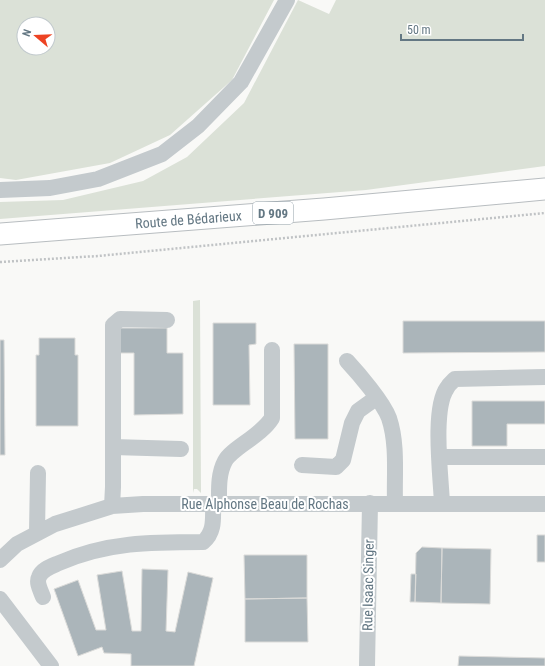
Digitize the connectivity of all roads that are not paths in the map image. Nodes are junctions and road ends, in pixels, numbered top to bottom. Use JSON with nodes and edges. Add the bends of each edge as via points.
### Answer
{"nodes":[{"id":1,"x":287,"y":0,"type":"edge"},
{"id":2,"x":545,"y":189,"type":"edge"},
{"id":3,"x":0,"y":190,"type":"edge"},
{"id":4,"x":0,"y":234,"type":"edge"},
{"id":5,"x":167,"y":320,"type":"dead end"},
{"id":6,"x":272,"y":350,"type":"dead end"},
{"id":7,"x":347,"y":361,"type":"dead end"},
{"id":8,"x":545,"y":377,"type":"edge"},
{"id":9,"x":376,"y":398,"type":"junction"},
{"id":10,"x":113,"y":447,"type":"junction"},
{"id":11,"x":181,"y":449,"type":"dead end"},
{"id":12,"x":440,"y":457,"type":"junction"},
{"id":13,"x":545,"y":457,"type":"edge"},
{"id":14,"x":302,"y":465,"type":"dead end"},
{"id":15,"x":38,"y":473,"type":"dead end"},
{"id":16,"x":370,"y":503,"type":"junction"},
{"id":17,"x":216,"y":504,"type":"junction"},
{"id":18,"x":394,"y":504,"type":"junction"},
{"id":19,"x":442,"y":504,"type":"junction"},
{"id":20,"x":545,"y":504,"type":"edge"},
{"id":21,"x":112,"y":506,"type":"junction"},
{"id":22,"x":37,"y":533,"type":"junction"},
{"id":23,"x":0,"y":560,"type":"edge"},
{"id":24,"x":43,"y":597,"type":"dead end"},
{"id":25,"x":0,"y":599,"type":"edge"},
{"id":26,"x":50,"y":666,"type":"edge"},
{"id":27,"x":367,"y":666,"type":"edge"}],
"edges":[{"from":1,"to":3,"type":"street","via":[[241,82],[198,126],[162,154],[98,179],[50,188]]},
{"from":2,"to":4,"type":"main road","name":"Route de Bédarieux","number":"D 909"},
{"from":5,"to":10,"type":"street","via":[[120,319],[113,325]]},
{"from":6,"to":17,"type":"street","via":[[272,418],[266,428],[225,460]]},
{"from":7,"to":9,"type":"street","via":[[363,378]]},
{"from":8,"to":12,"type":"street","via":[[455,379],[446,388],[440,406]]},
{"from":9,"to":14,"type":"street","via":[[358,411],[352,423],[343,460],[336,467]]},
{"from":9,"to":18,"type":"street","via":[[388,417],[394,443]]},
{"from":10,"to":11,"type":"street"},
{"from":10,"to":21,"type":"street"},
{"from":12,"to":13,"type":"street"},
{"from":12,"to":19,"type":"street"},
{"from":15,"to":22,"type":"street"},
{"from":16,"to":17,"type":"street","name":"Rue Alphonse Beau de Rochas"},
{"from":16,"to":18,"type":"street","name":"Rue Alphonse Beau de Rochas"},
{"from":16,"to":27,"type":"street","name":"Rue Isaac Singer"},
{"from":17,"to":21,"type":"street","name":"Rue Alphonse Beau de Rochas"},
{"from":17,"to":24,"type":"street","via":[[212,530],[203,542],[130,543],[76,556],[47,568],[39,576],[38,584]]},
{"from":18,"to":19,"type":"street","name":"Rue Alphonse Beau de Rochas"},
{"from":19,"to":20,"type":"street","name":"Rue Alphonse Beau de Rochas"},
{"from":21,"to":22,"type":"street","name":"Rue Alphonse Beau de Rochas","via":[[55,524]]},
{"from":22,"to":23,"type":"street","name":"Rue Alphonse Beau de Rochas","via":[[17,544]]},
{"from":25,"to":26,"type":"street"}]}
